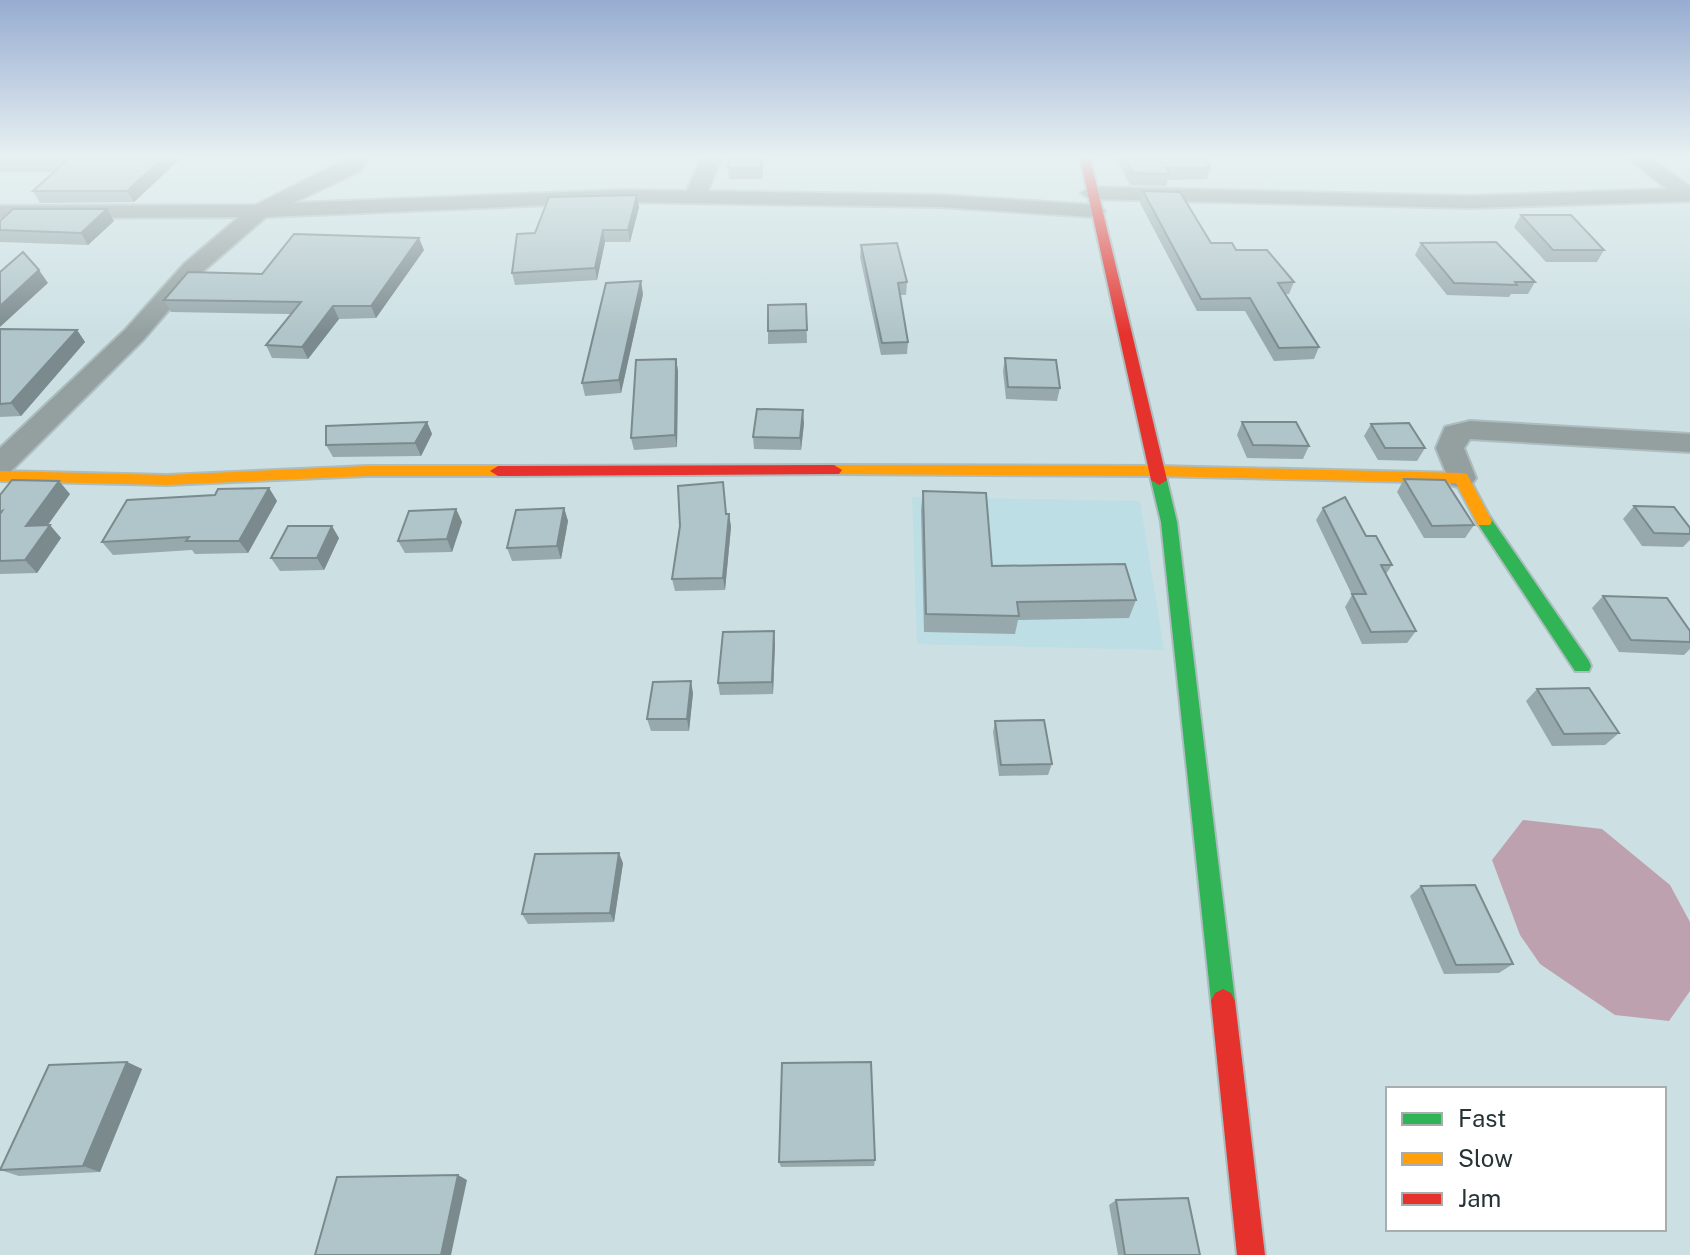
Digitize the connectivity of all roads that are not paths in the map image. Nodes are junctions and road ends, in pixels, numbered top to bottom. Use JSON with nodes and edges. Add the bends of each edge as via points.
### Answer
{"nodes":[{"id":1,"x":253,"y":217,"type":"edge"},
{"id":2,"x":1096,"y":217,"type":"edge"},
{"id":3,"x":1690,"y":443,"type":"edge"},
{"id":4,"x":0,"y":465,"type":"edge"},
{"id":5,"x":1157,"y":471,"type":"junction"},
{"id":6,"x":0,"y":476,"type":"edge"},
{"id":7,"x":1461,"y":478,"type":"junction"},
{"id":8,"x":1582,"y":666,"type":"dead end"},
{"id":9,"x":1252,"y":1255,"type":"edge"}],
"edges":[{"from":1,"to":4,"type":"street","via":[[192,269],[134,335]]},
{"from":2,"to":5,"type":"street"},
{"from":3,"to":7,"type":"street","via":[[1470,430],[1455,433],[1450,448]]},
{"from":5,"to":6,"type":"street","via":[[526,469],[167,480]]},
{"from":5,"to":7,"type":"street"},
{"from":5,"to":9,"type":"street","via":[[1169,522]]},
{"from":7,"to":8,"type":"street"}]}
